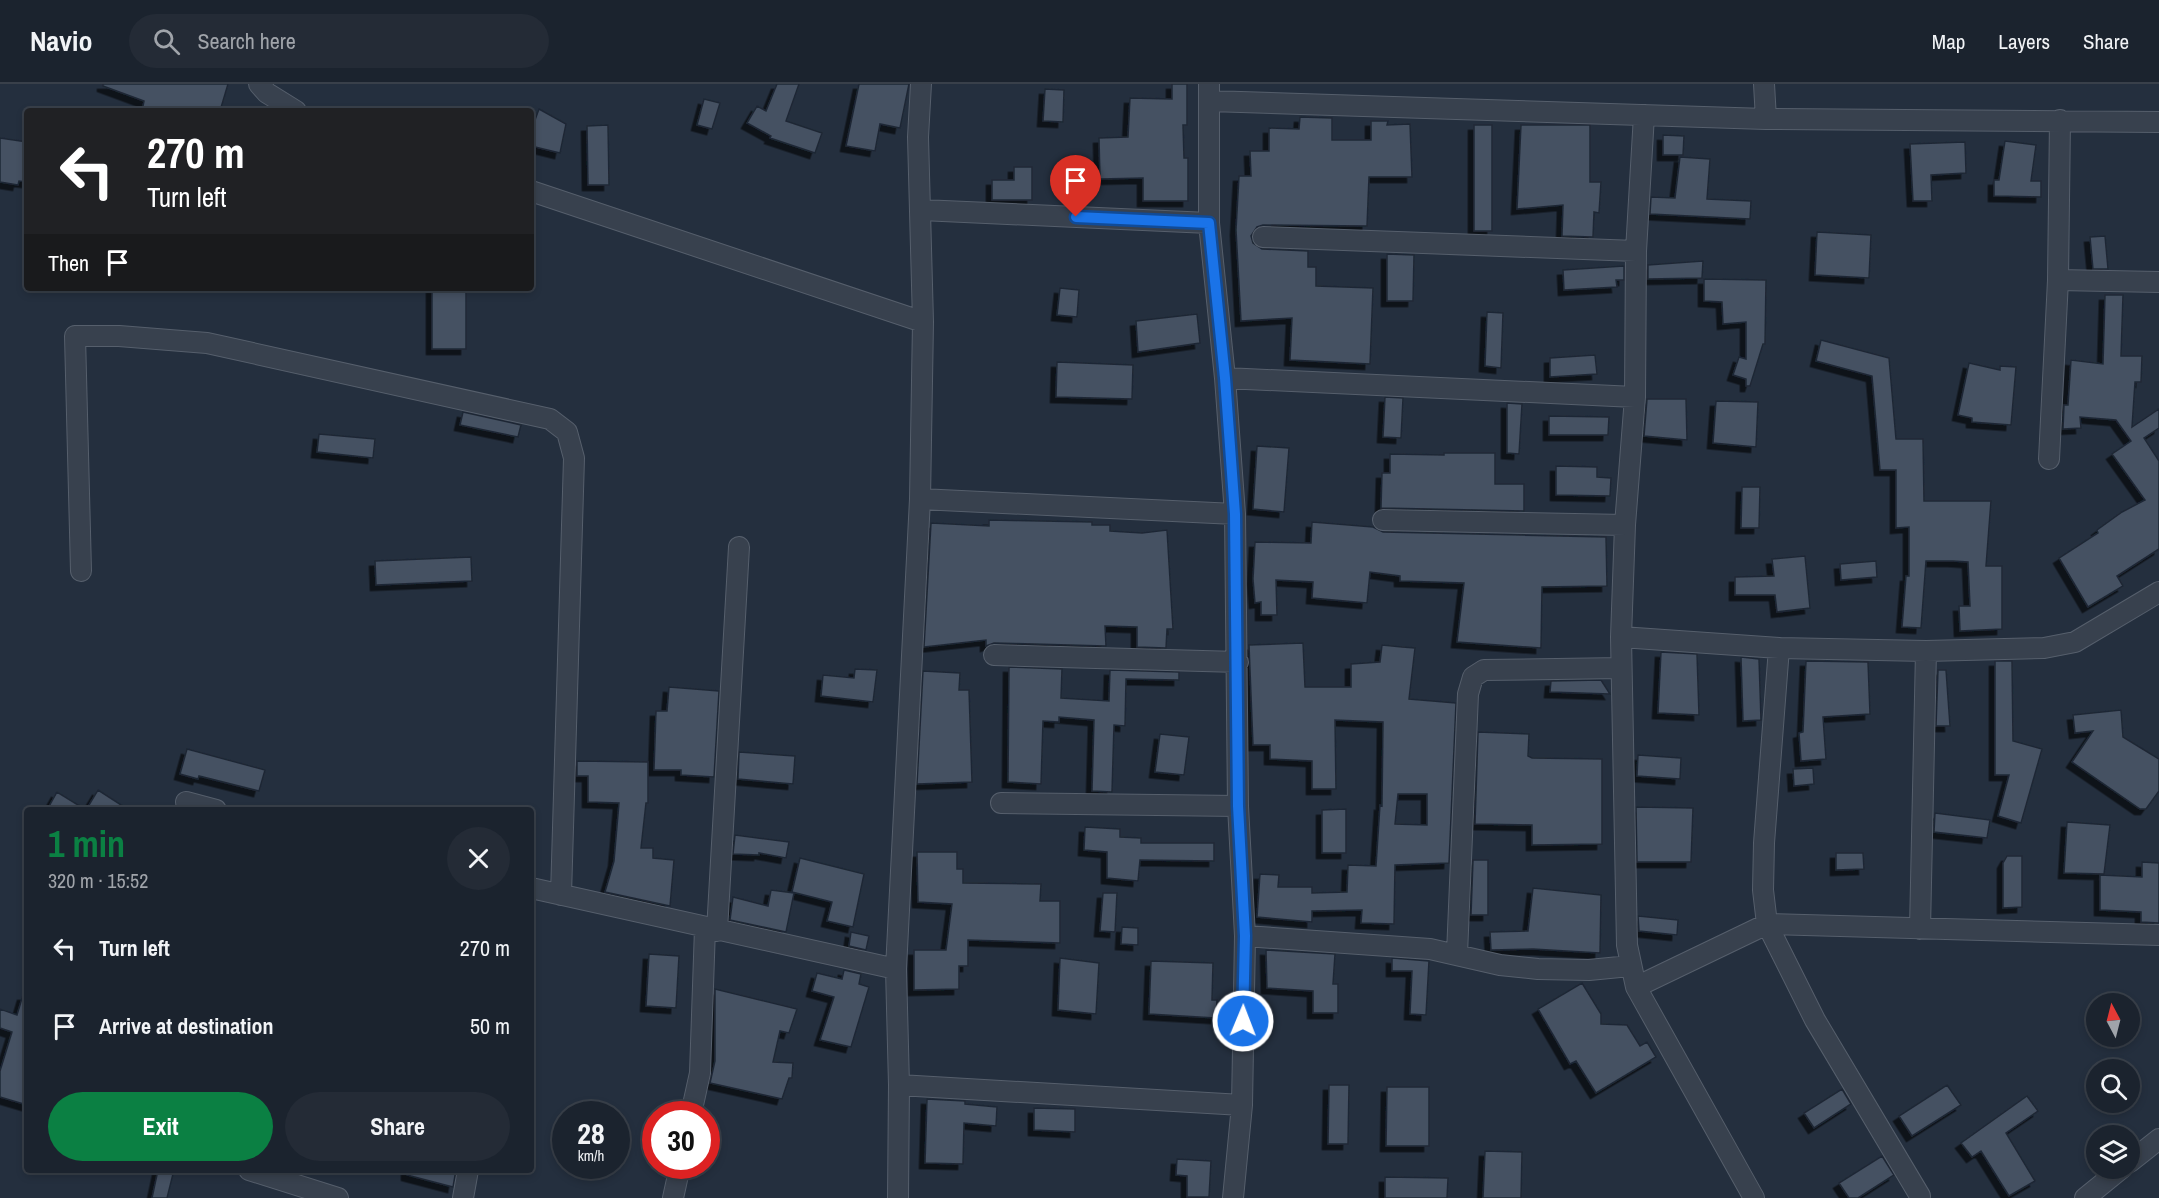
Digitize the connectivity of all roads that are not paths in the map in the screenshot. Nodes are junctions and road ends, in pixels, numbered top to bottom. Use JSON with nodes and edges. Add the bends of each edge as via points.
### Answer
{"nodes":[{"id":1,"x":259,"y":84,"type":"edge"},
{"id":2,"x":921,"y":84,"type":"edge"},
{"id":3,"x":1764,"y":84,"type":"edge"},
{"id":4,"x":1210,"y":93,"type":"edge"},
{"id":5,"x":291,"y":108,"type":"edge"},
{"id":6,"x":1644,"y":115,"type":"junction"},
{"id":7,"x":1766,"y":119,"type":"junction"},
{"id":8,"x":2060,"y":120,"type":"junction"},
{"id":9,"x":2159,"y":122,"type":"edge"},
{"id":10,"x":534,"y":192,"type":"edge"},
{"id":11,"x":921,"y":210,"type":"junction"},
{"id":12,"x":1209,"y":223,"type":"junction"},
{"id":13,"x":1263,"y":237,"type":"dead end"},
{"id":14,"x":1636,"y":251,"type":"junction"},
{"id":15,"x":2058,"y":280,"type":"junction"},
{"id":16,"x":2159,"y":282,"type":"edge"},
{"id":17,"x":923,"y":322,"type":"junction"},
{"id":18,"x":1225,"y":378,"type":"junction"},
{"id":19,"x":1635,"y":397,"type":"junction"},
{"id":20,"x":2049,"y":459,"type":"dead end"},
{"id":21,"x":920,"y":499,"type":"junction"},
{"id":22,"x":1235,"y":514,"type":"junction"},
{"id":23,"x":1383,"y":520,"type":"dead end"},
{"id":24,"x":1625,"y":525,"type":"junction"},
{"id":25,"x":739,"y":547,"type":"dead end"},
{"id":26,"x":81,"y":571,"type":"dead end"},
{"id":27,"x":2159,"y":592,"type":"edge"},
{"id":28,"x":1621,"y":637,"type":"junction"},
{"id":29,"x":1779,"y":648,"type":"junction"},
{"id":30,"x":1926,"y":651,"type":"junction"},
{"id":31,"x":994,"y":656,"type":"dead end"},
{"id":32,"x":1238,"y":662,"type":"junction"},
{"id":33,"x":1621,"y":668,"type":"junction"},
{"id":34,"x":186,"y":802,"type":"dead end"},
{"id":35,"x":1001,"y":803,"type":"dead end"},
{"id":36,"x":1238,"y":806,"type":"junction"},
{"id":37,"x":205,"y":807,"type":"edge"},
{"id":38,"x":534,"y":889,"type":"edge"},
{"id":39,"x":561,"y":895,"type":"junction"},
{"id":40,"x":1767,"y":924,"type":"junction"},
{"id":41,"x":711,"y":929,"type":"junction"},
{"id":42,"x":1920,"y":929,"type":"junction"},
{"id":43,"x":2159,"y":935,"type":"edge"},
{"id":44,"x":1245,"y":936,"type":"junction"},
{"id":45,"x":1456,"y":954,"type":"junction"},
{"id":46,"x":1630,"y":966,"type":"junction"},
{"id":47,"x":896,"y":969,"type":"junction"},
{"id":48,"x":1636,"y":987,"type":"junction"},
{"id":49,"x":899,"y":1085,"type":"junction"},
{"id":50,"x":694,"y":1101,"type":"edge"},
{"id":51,"x":1242,"y":1105,"type":"junction"},
{"id":52,"x":2159,"y":1139,"type":"edge"},
{"id":53,"x":2140,"y":1154,"type":"edge"},
{"id":54,"x":259,"y":1173,"type":"edge"},
{"id":55,"x":467,"y":1173,"type":"edge"},
{"id":56,"x":677,"y":1179,"type":"edge"},
{"id":57,"x":2108,"y":1179,"type":"edge"},
{"id":58,"x":1920,"y":1196,"type":"dead end"},
{"id":59,"x":338,"y":1198,"type":"edge"},
{"id":60,"x":463,"y":1198,"type":"edge"},
{"id":61,"x":673,"y":1198,"type":"edge"},
{"id":62,"x":898,"y":1198,"type":"edge"},
{"id":63,"x":1233,"y":1198,"type":"edge"},
{"id":64,"x":1754,"y":1198,"type":"edge"},
{"id":65,"x":2085,"y":1198,"type":"edge"}],
"edges":[{"from":1,"to":5,"type":"street"},
{"from":2,"to":11,"type":"street"},
{"from":3,"to":7,"type":"street"},
{"from":4,"to":6,"type":"street"},
{"from":4,"to":12,"type":"street"},
{"from":6,"to":7,"type":"street"},
{"from":6,"to":14,"type":"street"},
{"from":7,"to":8,"type":"street"},
{"from":8,"to":9,"type":"street"},
{"from":8,"to":15,"type":"street"},
{"from":10,"to":17,"type":"street"},
{"from":11,"to":12,"type":"street"},
{"from":11,"to":17,"type":"street"},
{"from":12,"to":18,"type":"street"},
{"from":13,"to":14,"type":"street"},
{"from":14,"to":19,"type":"street"},
{"from":15,"to":16,"type":"street"},
{"from":15,"to":20,"type":"street"},
{"from":17,"to":21,"type":"street"},
{"from":18,"to":19,"type":"street"},
{"from":18,"to":22,"type":"street"},
{"from":19,"to":24,"type":"street"},
{"from":21,"to":22,"type":"street"},
{"from":21,"to":47,"type":"street"},
{"from":22,"to":32,"type":"street"},
{"from":23,"to":24,"type":"street"},
{"from":24,"to":28,"type":"street"},
{"from":25,"to":41,"type":"street"},
{"from":26,"to":39,"type":"street","via":[[75,336],[207,343],[550,419],[567,432],[574,458]]},
{"from":27,"to":30,"type":"street","via":[[2075,642],[2044,648]]},
{"from":28,"to":29,"type":"street"},
{"from":28,"to":33,"type":"street"},
{"from":29,"to":30,"type":"street"},
{"from":29,"to":40,"type":"street","via":[[1764,843]]},
{"from":30,"to":42,"type":"street"},
{"from":31,"to":32,"type":"street"},
{"from":32,"to":36,"type":"street"},
{"from":33,"to":45,"type":"street","via":[[1484,669],[1473,677],[1468,694]]},
{"from":33,"to":46,"type":"street"},
{"from":34,"to":37,"type":"street"},
{"from":35,"to":36,"type":"street"},
{"from":36,"to":44,"type":"street"},
{"from":38,"to":39,"type":"street"},
{"from":39,"to":41,"type":"street"},
{"from":40,"to":42,"type":"street"},
{"from":40,"to":48,"type":"street"},
{"from":40,"to":58,"type":"street","via":[[1815,1020]]},
{"from":41,"to":47,"type":"street"},
{"from":41,"to":50,"type":"street","via":[[700,1073]]},
{"from":42,"to":43,"type":"street"},
{"from":44,"to":45,"type":"street"},
{"from":44,"to":51,"type":"street"},
{"from":45,"to":46,"type":"street","via":[[1538,969]]},
{"from":46,"to":48,"type":"street"},
{"from":47,"to":49,"type":"street"},
{"from":48,"to":64,"type":"street"},
{"from":49,"to":51,"type":"street"},
{"from":49,"to":62,"type":"street"},
{"from":51,"to":63,"type":"street"},
{"from":52,"to":53,"type":"street"},
{"from":54,"to":59,"type":"street"},
{"from":55,"to":60,"type":"street"},
{"from":56,"to":61,"type":"street"},
{"from":57,"to":65,"type":"street"}]}
